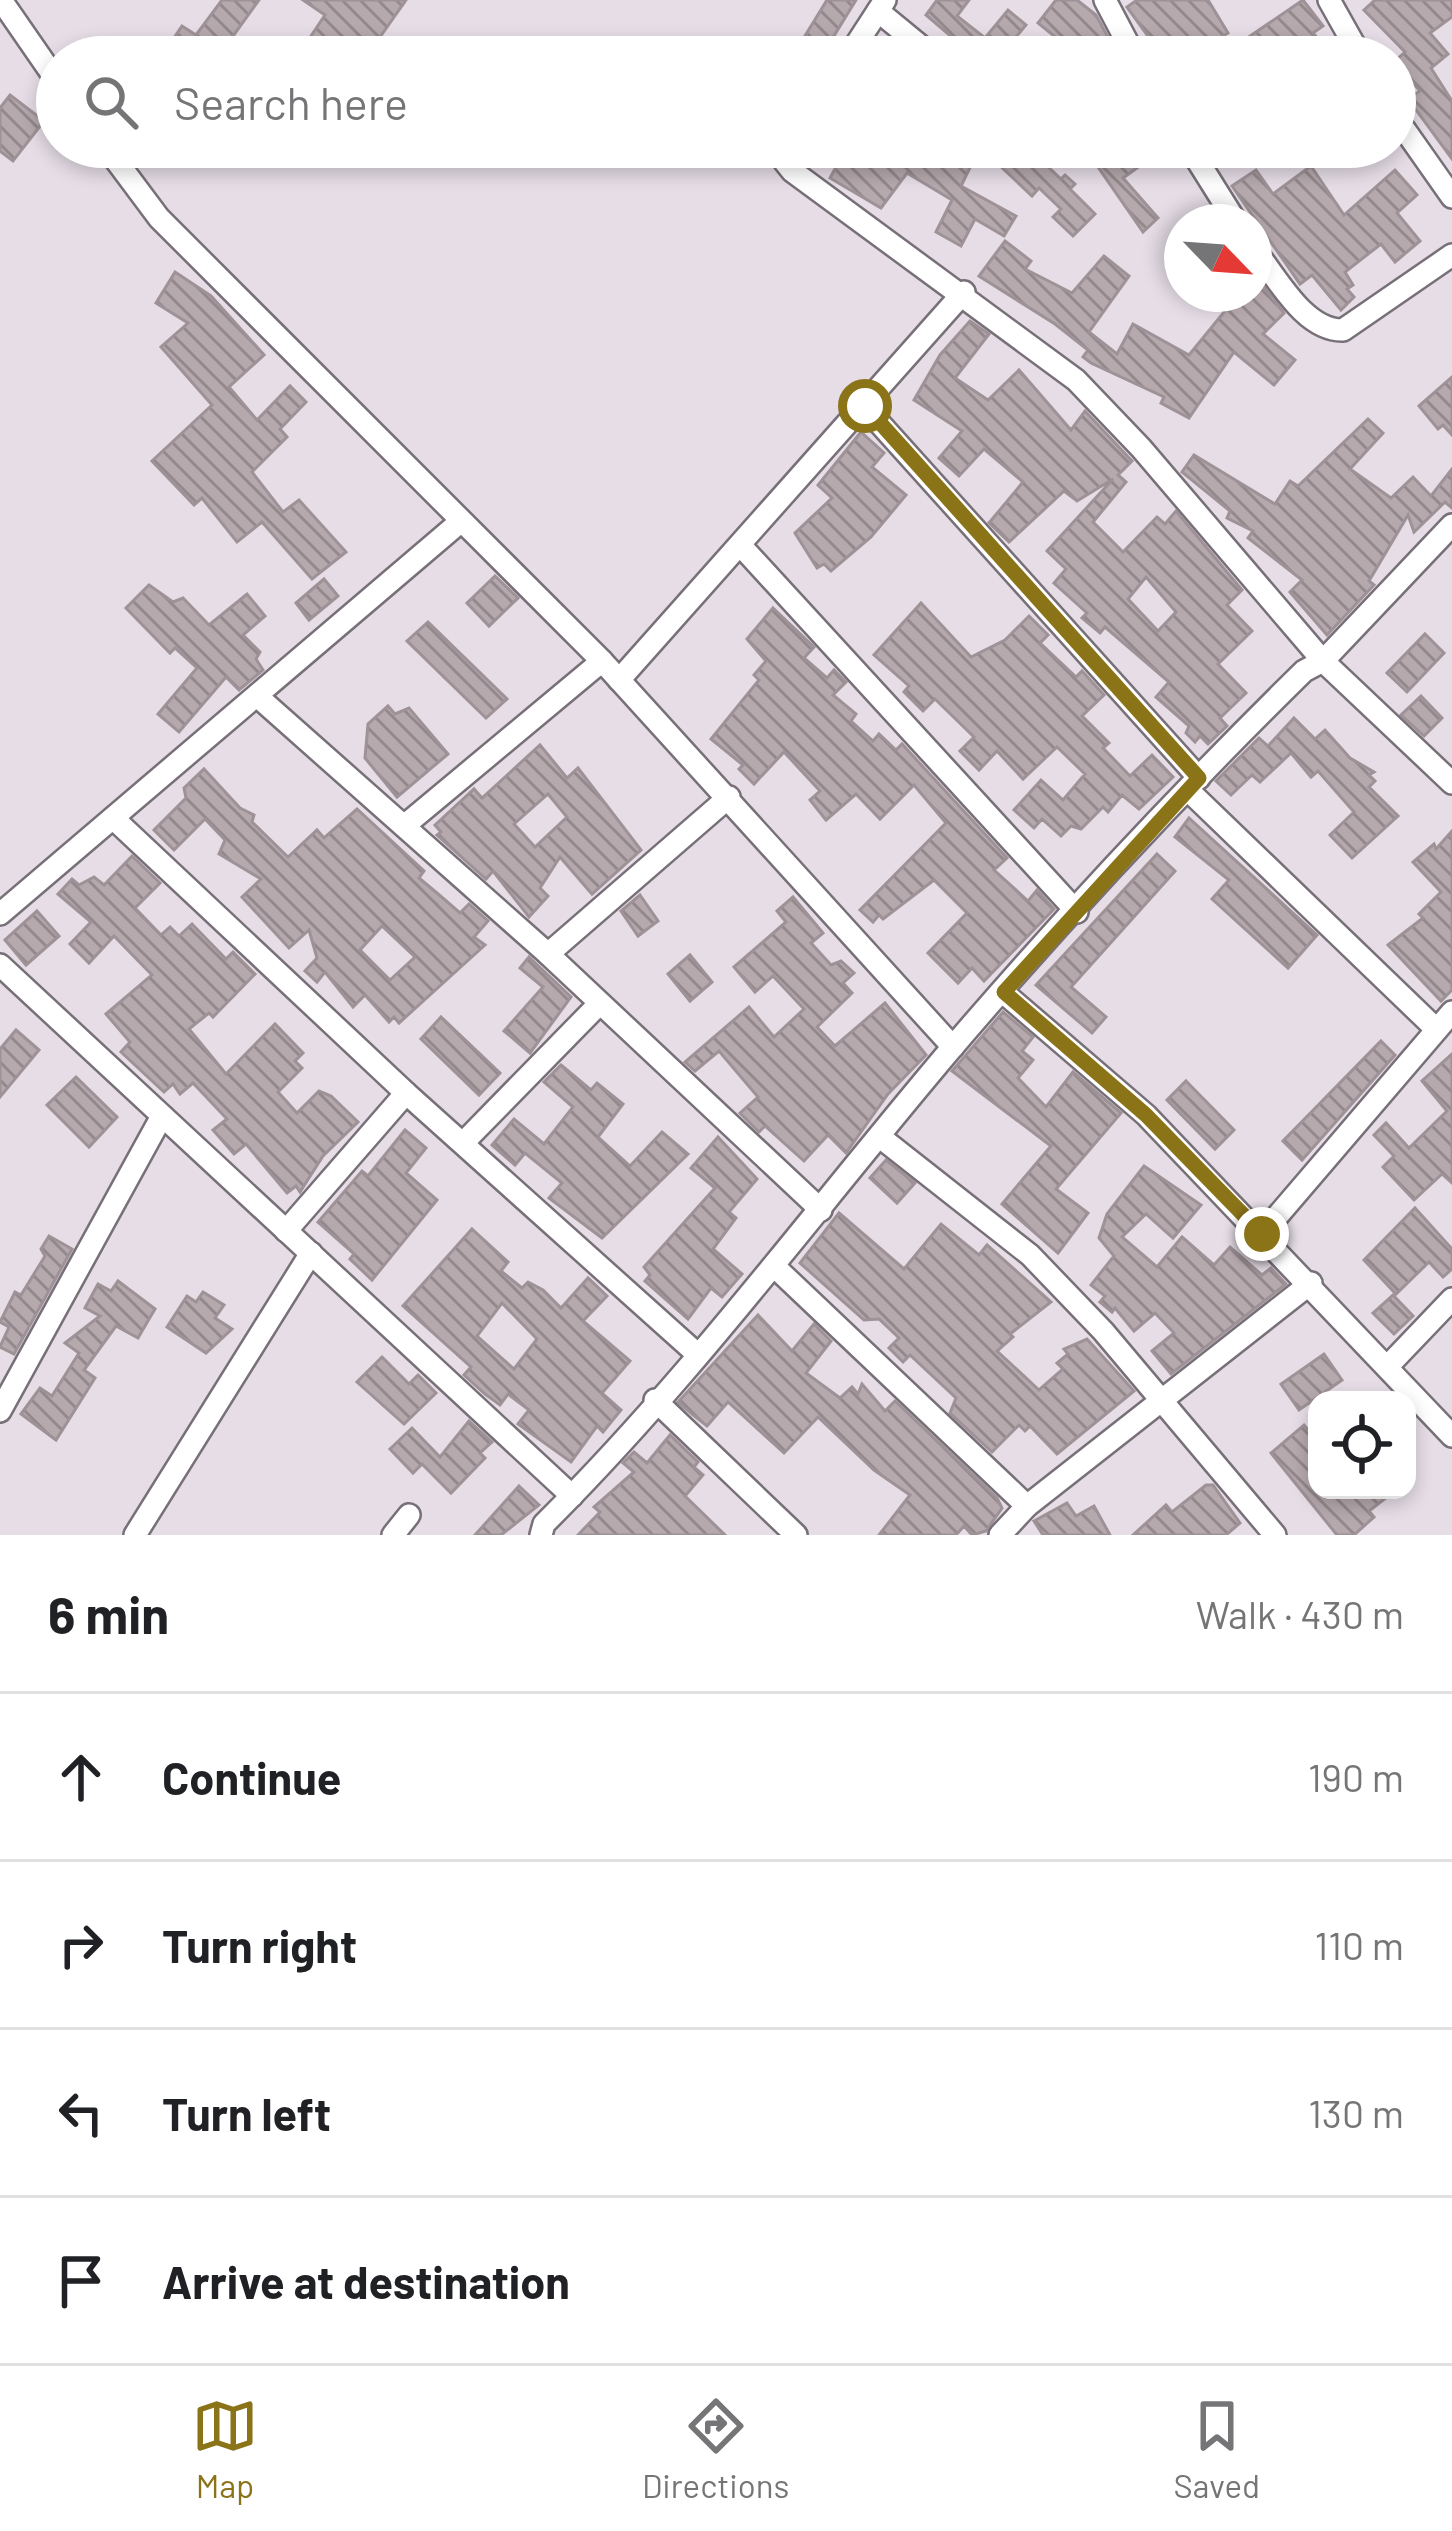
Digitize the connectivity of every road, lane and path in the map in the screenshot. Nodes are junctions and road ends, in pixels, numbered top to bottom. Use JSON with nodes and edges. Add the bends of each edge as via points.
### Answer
{"nodes":[{"id":1,"x":1,"y":0,"type":"edge"},
{"id":2,"x":1105,"y":0,"type":"edge"},
{"id":3,"x":1329,"y":0,"type":"edge"},
{"id":4,"x":882,"y":6,"type":"edge"},
{"id":5,"x":862,"y":36,"type":"edge"},
{"id":6,"x":913,"y":36,"type":"edge"},
{"id":7,"x":1124,"y":36,"type":"edge"},
{"id":8,"x":1349,"y":36,"type":"edge"},
{"id":9,"x":36,"y":51,"type":"edge"},
{"id":10,"x":1416,"y":146,"type":"edge"},
{"id":11,"x":121,"y":168,"type":"edge"},
{"id":12,"x":790,"y":168,"type":"edge"},
{"id":13,"x":1202,"y":168,"type":"edge"},
{"id":14,"x":1452,"y":197,"type":"edge"},
{"id":15,"x":1225,"y":204,"type":"edge"},
{"id":16,"x":1452,"y":255,"type":"edge"},
{"id":17,"x":1272,"y":271,"type":"edge"},
{"id":18,"x":964,"y":292,"type":"junction"},
{"id":19,"x":865,"y":406,"type":"junction"},
{"id":20,"x":460,"y":523,"type":"junction"},
{"id":21,"x":1452,"y":525,"type":"edge"},
{"id":22,"x":742,"y":547,"type":"junction"},
{"id":23,"x":1322,"y":661,"type":"junction"},
{"id":24,"x":602,"y":662,"type":"junction"},
{"id":25,"x":619,"y":680,"type":"junction"},
{"id":26,"x":257,"y":695,"type":"junction"},
{"id":27,"x":1452,"y":783,"type":"edge"},
{"id":28,"x":1194,"y":785,"type":"junction"},
{"id":29,"x":729,"y":797,"type":"junction"},
{"id":30,"x":113,"y":818,"type":"junction"},
{"id":31,"x":404,"y":826,"type":"junction"},
{"id":32,"x":1077,"y":911,"type":"junction"},
{"id":33,"x":0,"y":914,"type":"edge"},
{"id":34,"x":548,"y":954,"type":"junction"},
{"id":35,"x":0,"y":965,"type":"edge"},
{"id":36,"x":1004,"y":992,"type":"junction"},
{"id":37,"x":599,"y":1004,"type":"junction"},
{"id":38,"x":1444,"y":1020,"type":"edge"},
{"id":39,"x":953,"y":1047,"type":"junction"},
{"id":40,"x":406,"y":1093,"type":"junction"},
{"id":41,"x":162,"y":1115,"type":"junction"},
{"id":42,"x":880,"y":1138,"type":"junction"},
{"id":43,"x":463,"y":1143,"type":"junction"},
{"id":44,"x":820,"y":1210,"type":"junction"},
{"id":45,"x":286,"y":1231,"type":"junction"},
{"id":46,"x":1262,"y":1234,"type":"junction"},
{"id":47,"x":310,"y":1253,"type":"junction"},
{"id":48,"x":776,"y":1268,"type":"junction"},
{"id":49,"x":1311,"y":1283,"type":"junction"},
{"id":50,"x":1452,"y":1299,"type":"edge"},
{"id":51,"x":696,"y":1353,"type":"junction"},
{"id":52,"x":1388,"y":1366,"type":"junction"},
{"id":53,"x":656,"y":1400,"type":"junction"},
{"id":54,"x":1160,"y":1403,"type":"junction"},
{"id":55,"x":0,"y":1411,"type":"edge"},
{"id":56,"x":1452,"y":1436,"type":"edge"},
{"id":57,"x":572,"y":1496,"type":"junction"},
{"id":58,"x":1028,"y":1506,"type":"junction"},
{"id":59,"x":409,"y":1515,"type":"dead end"},
{"id":60,"x":1272,"y":1534,"type":"edge"},
{"id":61,"x":135,"y":1535,"type":"edge"},
{"id":62,"x":393,"y":1535,"type":"edge"},
{"id":63,"x":541,"y":1535,"type":"edge"},
{"id":64,"x":796,"y":1535,"type":"edge"},
{"id":65,"x":1000,"y":1535,"type":"edge"}],
"edges":[{"from":1,"to":9,"type":"street"},
{"from":2,"to":7,"type":"street"},
{"from":3,"to":8,"type":"street"},
{"from":4,"to":5,"type":"street"},
{"from":4,"to":6,"type":"street"},
{"from":10,"to":14,"type":"street"},
{"from":11,"to":20,"type":"street","via":[[158,218]]},
{"from":12,"to":18,"type":"street"},
{"from":13,"to":15,"type":"street"},
{"from":16,"to":17,"type":"street","via":[[1343,330],[1312,321]]},
{"from":18,"to":19,"type":"street"},
{"from":18,"to":23,"type":"street","via":[[1076,380],[1142,448]]},
{"from":19,"to":22,"type":"street"},
{"from":19,"to":28,"type":"street"},
{"from":20,"to":24,"type":"street"},
{"from":20,"to":26,"type":"street"},
{"from":21,"to":23,"type":"street"},
{"from":22,"to":25,"type":"street"},
{"from":22,"to":32,"type":"street"},
{"from":23,"to":27,"type":"street"},
{"from":23,"to":28,"type":"street"},
{"from":24,"to":25,"type":"street"},
{"from":24,"to":31,"type":"street"},
{"from":25,"to":29,"type":"street"},
{"from":26,"to":30,"type":"street"},
{"from":26,"to":31,"type":"street"},
{"from":28,"to":32,"type":"street"},
{"from":28,"to":38,"type":"street"},
{"from":29,"to":34,"type":"street"},
{"from":29,"to":39,"type":"street"},
{"from":30,"to":33,"type":"street"},
{"from":30,"to":40,"type":"street"},
{"from":31,"to":34,"type":"street"},
{"from":32,"to":36,"type":"street"},
{"from":34,"to":37,"type":"street"},
{"from":35,"to":41,"type":"street"},
{"from":36,"to":39,"type":"street"},
{"from":36,"to":46,"type":"street","via":[[1146,1115]]},
{"from":37,"to":43,"type":"street"},
{"from":37,"to":44,"type":"street"},
{"from":38,"to":46,"type":"street"},
{"from":39,"to":42,"type":"street"},
{"from":40,"to":43,"type":"street"},
{"from":40,"to":45,"type":"street"},
{"from":41,"to":45,"type":"street"},
{"from":41,"to":55,"type":"street"},
{"from":42,"to":44,"type":"street"},
{"from":42,"to":54,"type":"street","via":[[1030,1255]]},
{"from":43,"to":51,"type":"street"},
{"from":44,"to":48,"type":"street"},
{"from":45,"to":47,"type":"street"},
{"from":46,"to":49,"type":"street"},
{"from":47,"to":57,"type":"street"},
{"from":47,"to":61,"type":"street"},
{"from":48,"to":51,"type":"street"},
{"from":48,"to":58,"type":"street"},
{"from":49,"to":52,"type":"street"},
{"from":49,"to":54,"type":"street"},
{"from":50,"to":52,"type":"street"},
{"from":51,"to":53,"type":"street"},
{"from":52,"to":56,"type":"street"},
{"from":53,"to":57,"type":"street"},
{"from":53,"to":64,"type":"street"},
{"from":54,"to":58,"type":"street"},
{"from":54,"to":60,"type":"street"},
{"from":57,"to":63,"type":"street"},
{"from":58,"to":65,"type":"street"},
{"from":59,"to":62,"type":"street"}]}
